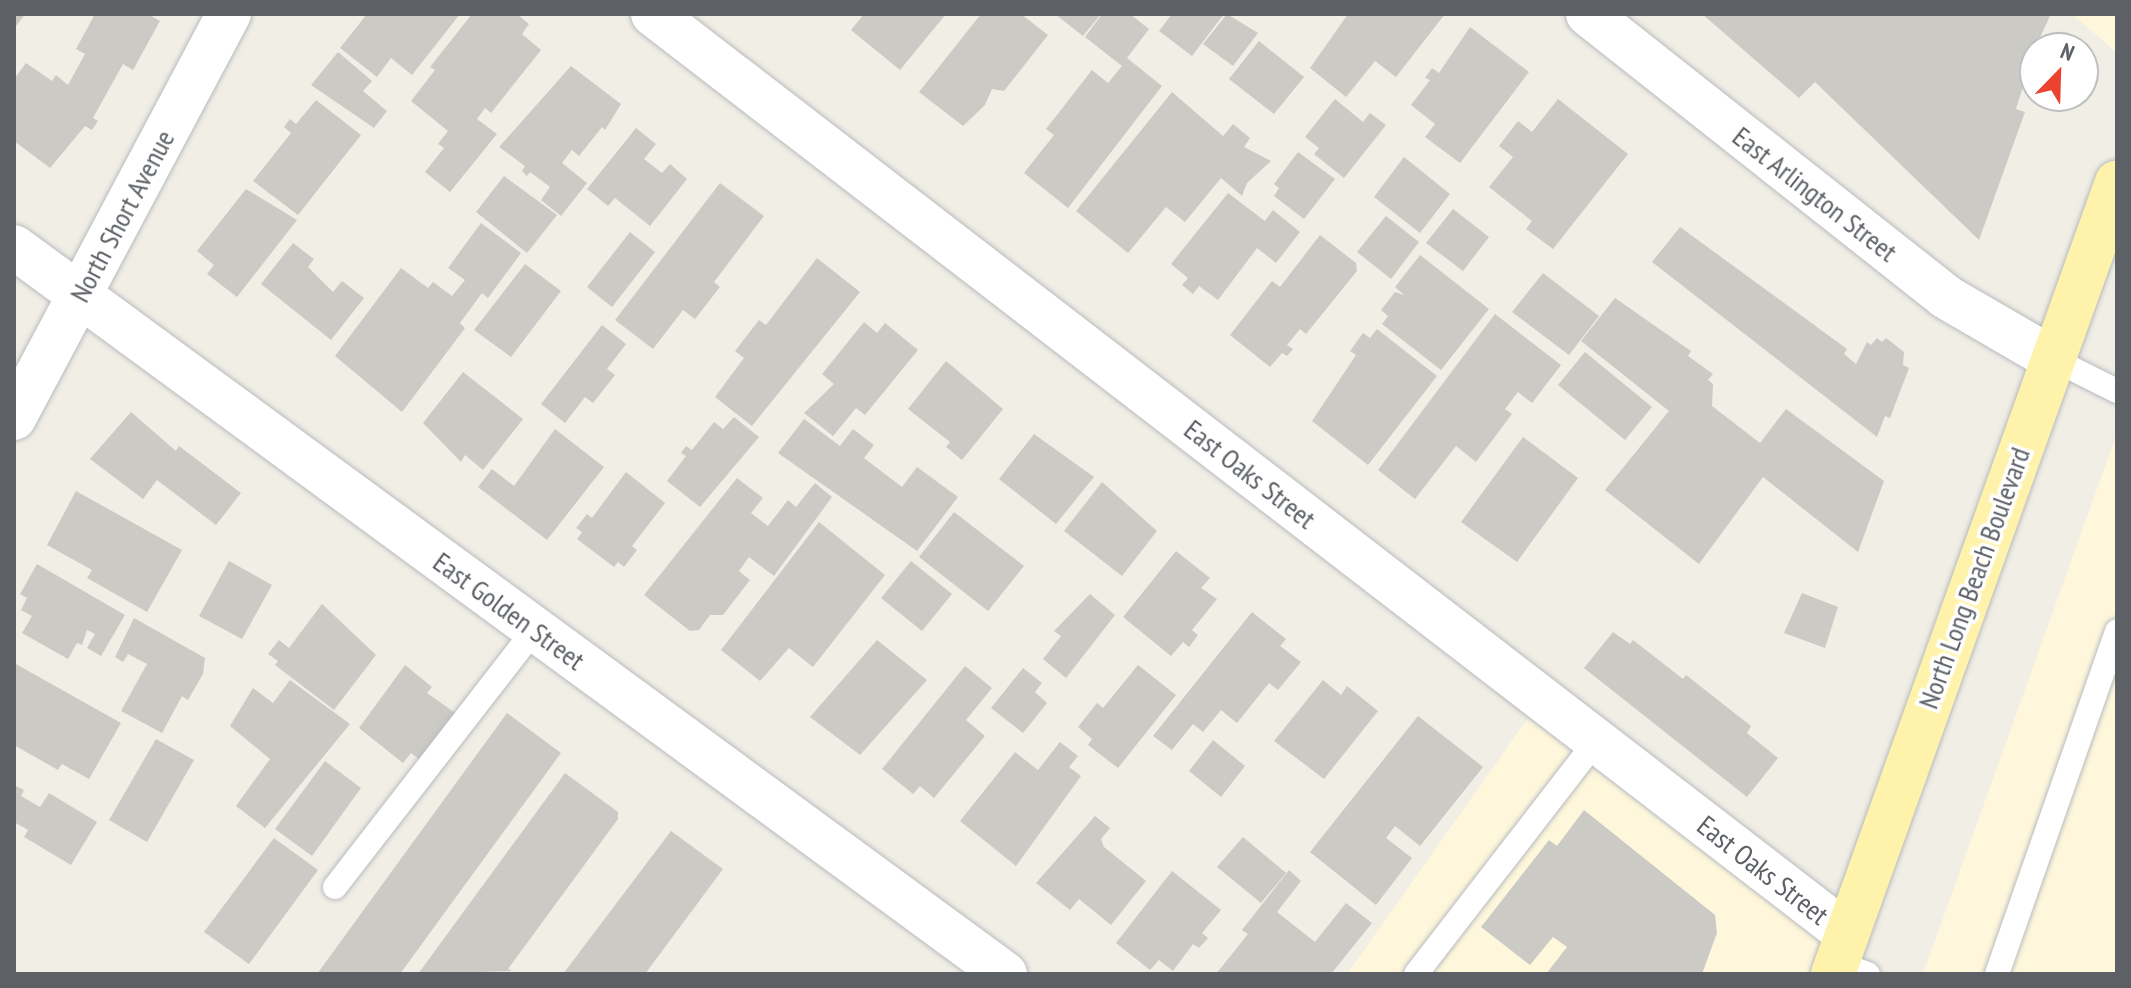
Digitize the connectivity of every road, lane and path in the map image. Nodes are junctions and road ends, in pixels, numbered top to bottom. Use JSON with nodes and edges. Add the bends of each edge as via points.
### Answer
{"nodes":[{"id":1,"x":229,"y":14,"type":"edge"},
{"id":2,"x":653,"y":14,"type":"edge"},
{"id":3,"x":1588,"y":14,"type":"edge"},
{"id":4,"x":2117,"y":182,"type":"edge"},
{"id":5,"x":14,"y":247,"type":"edge"},
{"id":6,"x":80,"y":296,"type":"junction"},
{"id":7,"x":2053,"y":359,"type":"junction"},
{"id":8,"x":2117,"y":391,"type":"edge"},
{"id":9,"x":14,"y":418,"type":"edge"},
{"id":10,"x":535,"y":629,"type":"junction"},
{"id":11,"x":2117,"y":631,"type":"edge"},
{"id":12,"x":1596,"y":741,"type":"junction"},
{"id":13,"x":335,"y":887,"type":"dead end"},
{"id":14,"x":1846,"y":961,"type":"edge"},
{"id":15,"x":1005,"y":974,"type":"edge"},
{"id":16,"x":1416,"y":974,"type":"edge"},
{"id":17,"x":1997,"y":974,"type":"edge"}],
"edges":[{"from":1,"to":6,"type":"street","name":"North Short Avenue"},
{"from":2,"to":12,"type":"street","name":"East Oaks Street"},
{"from":3,"to":7,"type":"street","name":"East Arlington Street","via":[[1946,297]]},
{"from":4,"to":7,"type":"main road","name":"North Long Beach Boulevard"},
{"from":5,"to":6,"type":"street","name":"East Golden Street"},
{"from":6,"to":9,"type":"street","name":"North Short Avenue"},
{"from":6,"to":10,"type":"street","name":"East Golden Street"},
{"from":7,"to":8,"type":"lane"},
{"from":7,"to":14,"type":"main road","name":"North Long Beach Boulevard"},
{"from":10,"to":13,"type":"lane"},
{"from":10,"to":15,"type":"street","name":"East Golden Street"},
{"from":11,"to":17,"type":"lane"},
{"from":12,"to":14,"type":"street","name":"East Oaks Street"},
{"from":12,"to":16,"type":"lane"}]}
